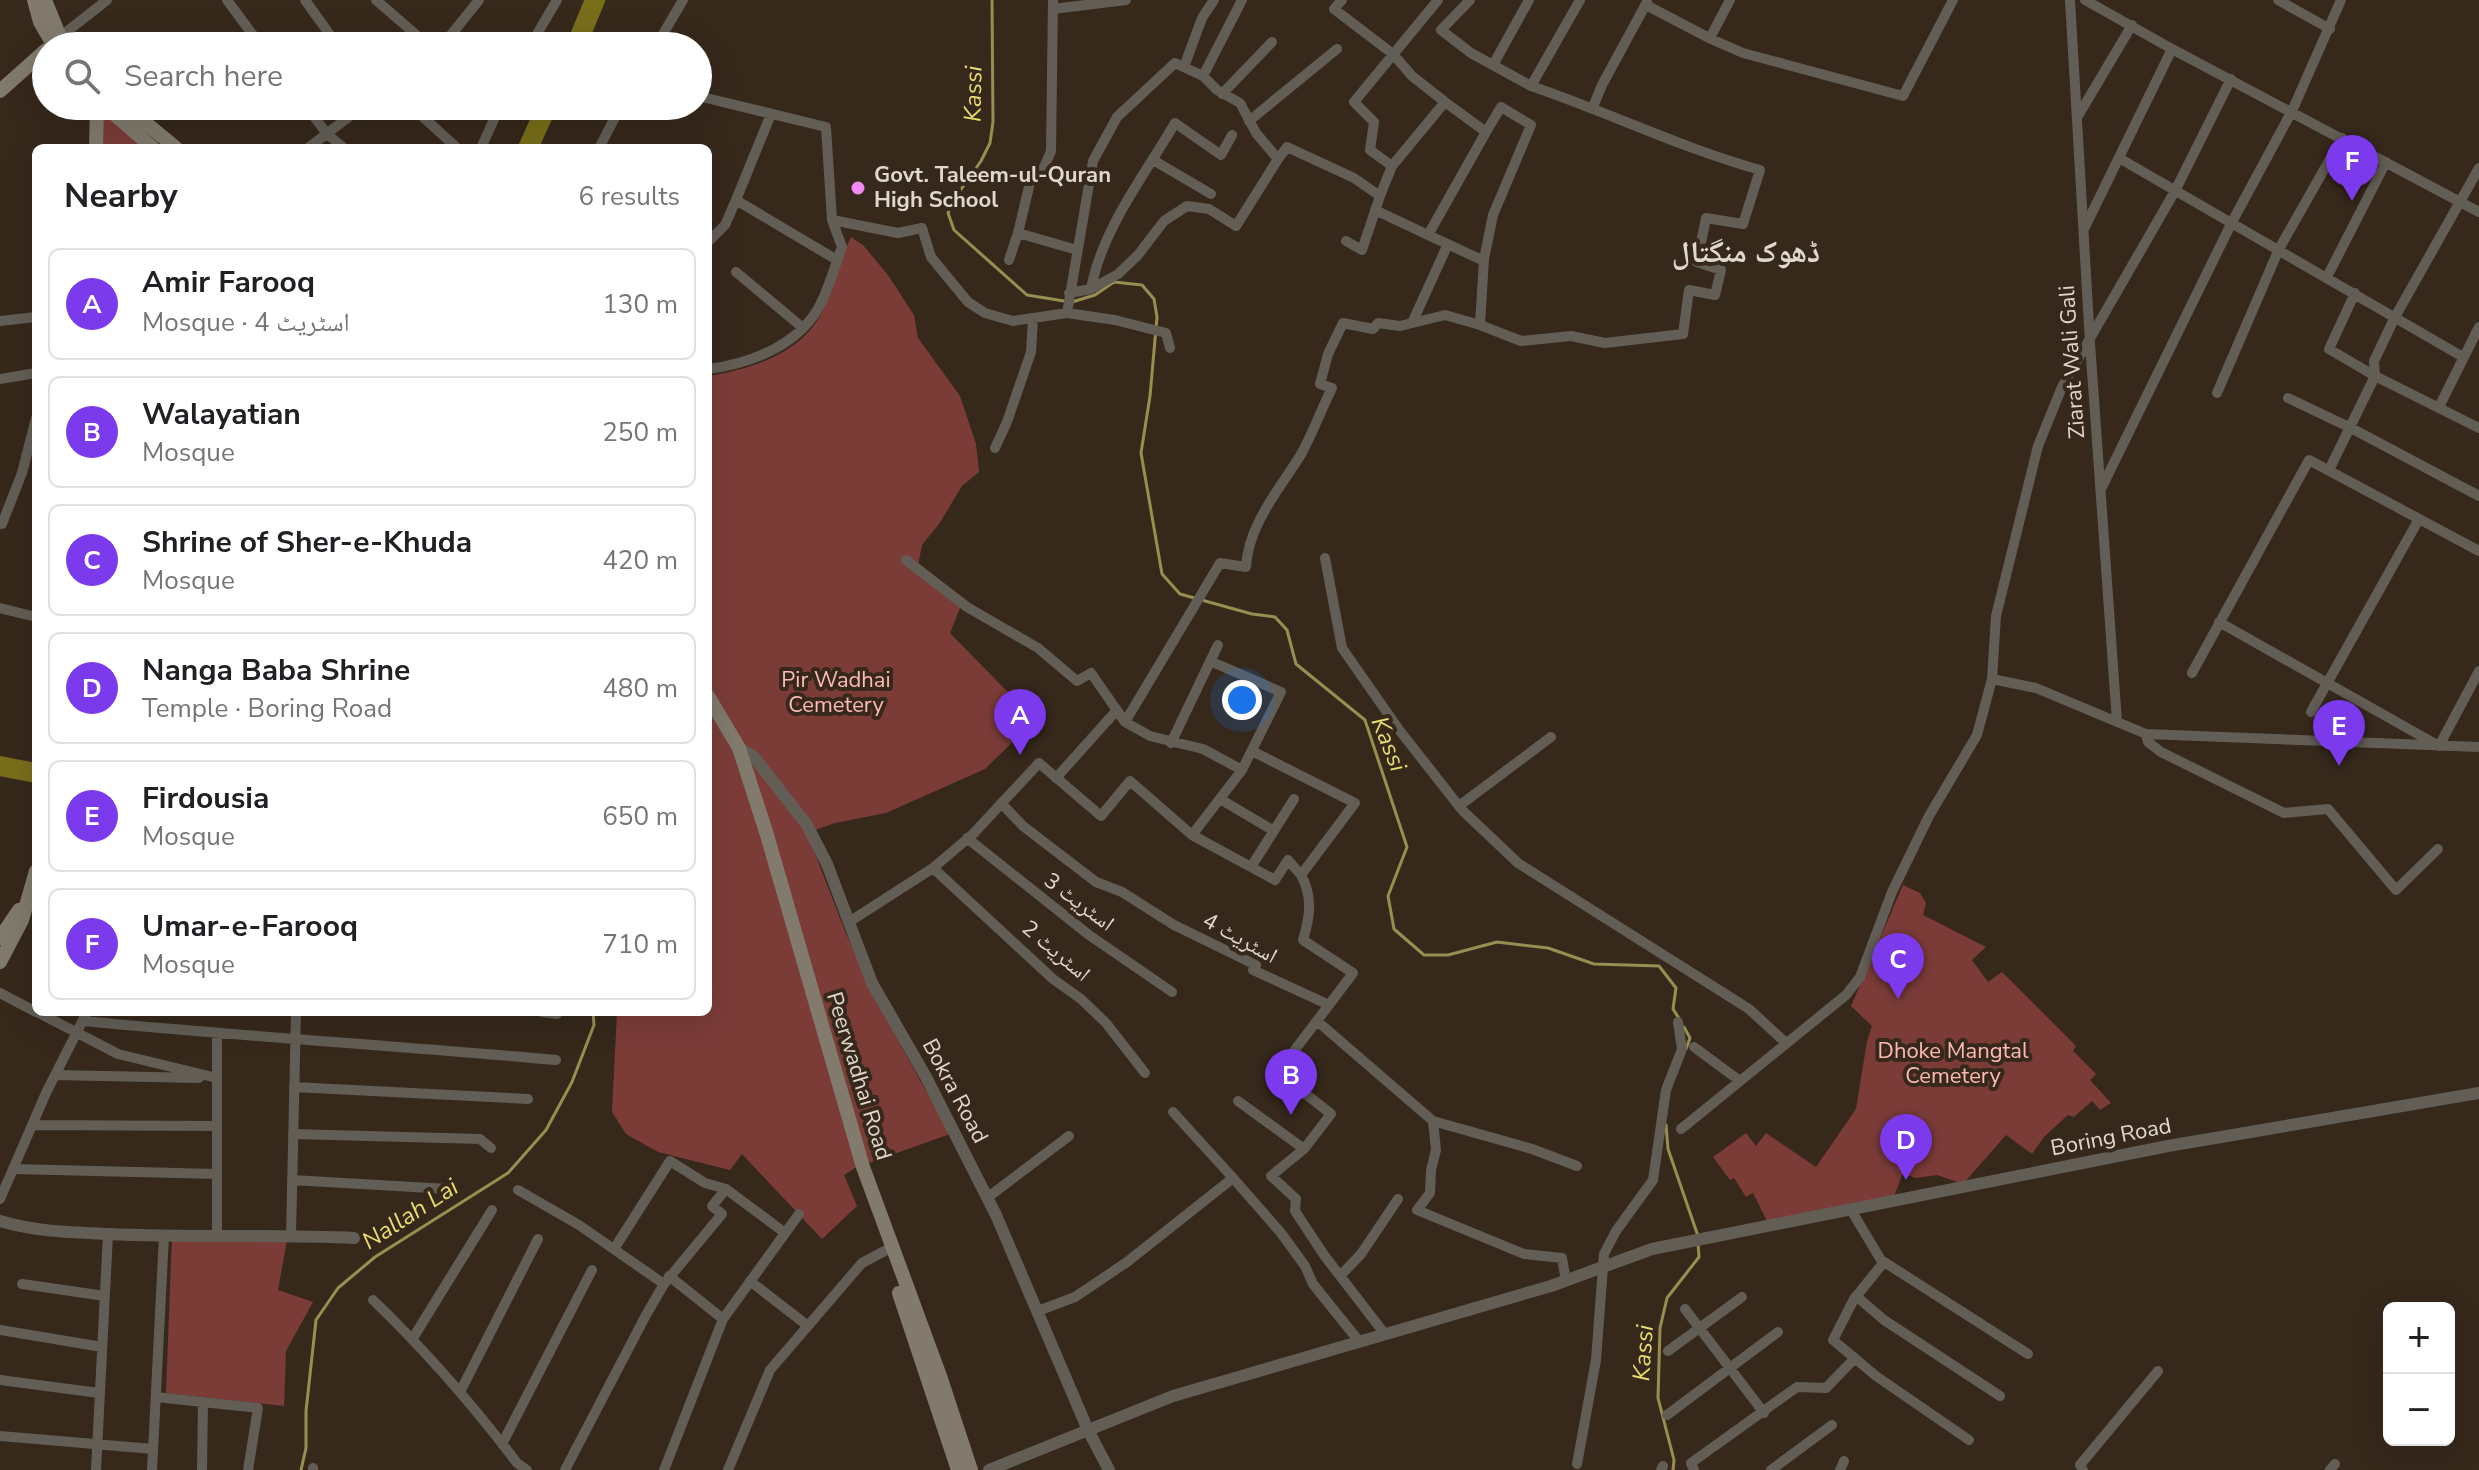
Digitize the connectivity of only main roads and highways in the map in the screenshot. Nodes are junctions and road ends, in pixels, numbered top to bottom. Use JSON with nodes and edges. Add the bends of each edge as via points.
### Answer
{"nodes":[{"id":1,"x":34,"y":0,"type":"edge"},
{"id":2,"x":45,"y":0,"type":"edge"},
{"id":3,"x":47,"y":32,"type":"edge"},
{"id":4,"x":52,"y":32,"type":"edge"},
{"id":5,"x":32,"y":64,"type":"edge"},
{"id":6,"x":0,"y":91,"type":"edge"},
{"id":7,"x":97,"y":120,"type":"edge"},
{"id":8,"x":121,"y":120,"type":"edge"},
{"id":9,"x":142,"y":120,"type":"edge"},
{"id":10,"x":96,"y":144,"type":"edge"},
{"id":11,"x":148,"y":144,"type":"edge"},
{"id":12,"x":171,"y":144,"type":"edge"},
{"id":13,"x":712,"y":703,"type":"edge"},
{"id":14,"x":32,"y":883,"type":"edge"},
{"id":15,"x":26,"y":900,"type":"junction"},
{"id":16,"x":0,"y":938,"type":"edge"},
{"id":17,"x":0,"y":962,"type":"edge"},
{"id":18,"x":893,"y":1250,"type":"junction"},
{"id":19,"x":958,"y":1470,"type":"edge"},
{"id":20,"x":971,"y":1470,"type":"edge"}],
"edges":[{"from":1,"to":3,"type":"main road"},
{"from":2,"to":4,"type":"main road"},
{"from":5,"to":6,"type":"main road"},
{"from":7,"to":10,"type":"main road"},
{"from":8,"to":11,"type":"main road"},
{"from":9,"to":12,"type":"main road"},
{"from":13,"to":18,"type":"main road","name":"Peerwadhai Road","via":[[739,748],[859,1154]]},
{"from":14,"to":15,"type":"main road"},
{"from":15,"to":16,"type":"main road"},
{"from":15,"to":17,"type":"main road","via":[[22,920]]},
{"from":18,"to":19,"type":"main road","via":[[899,1292]]},
{"from":18,"to":20,"type":"main road","name":"Peerwadhai Road"}]}
